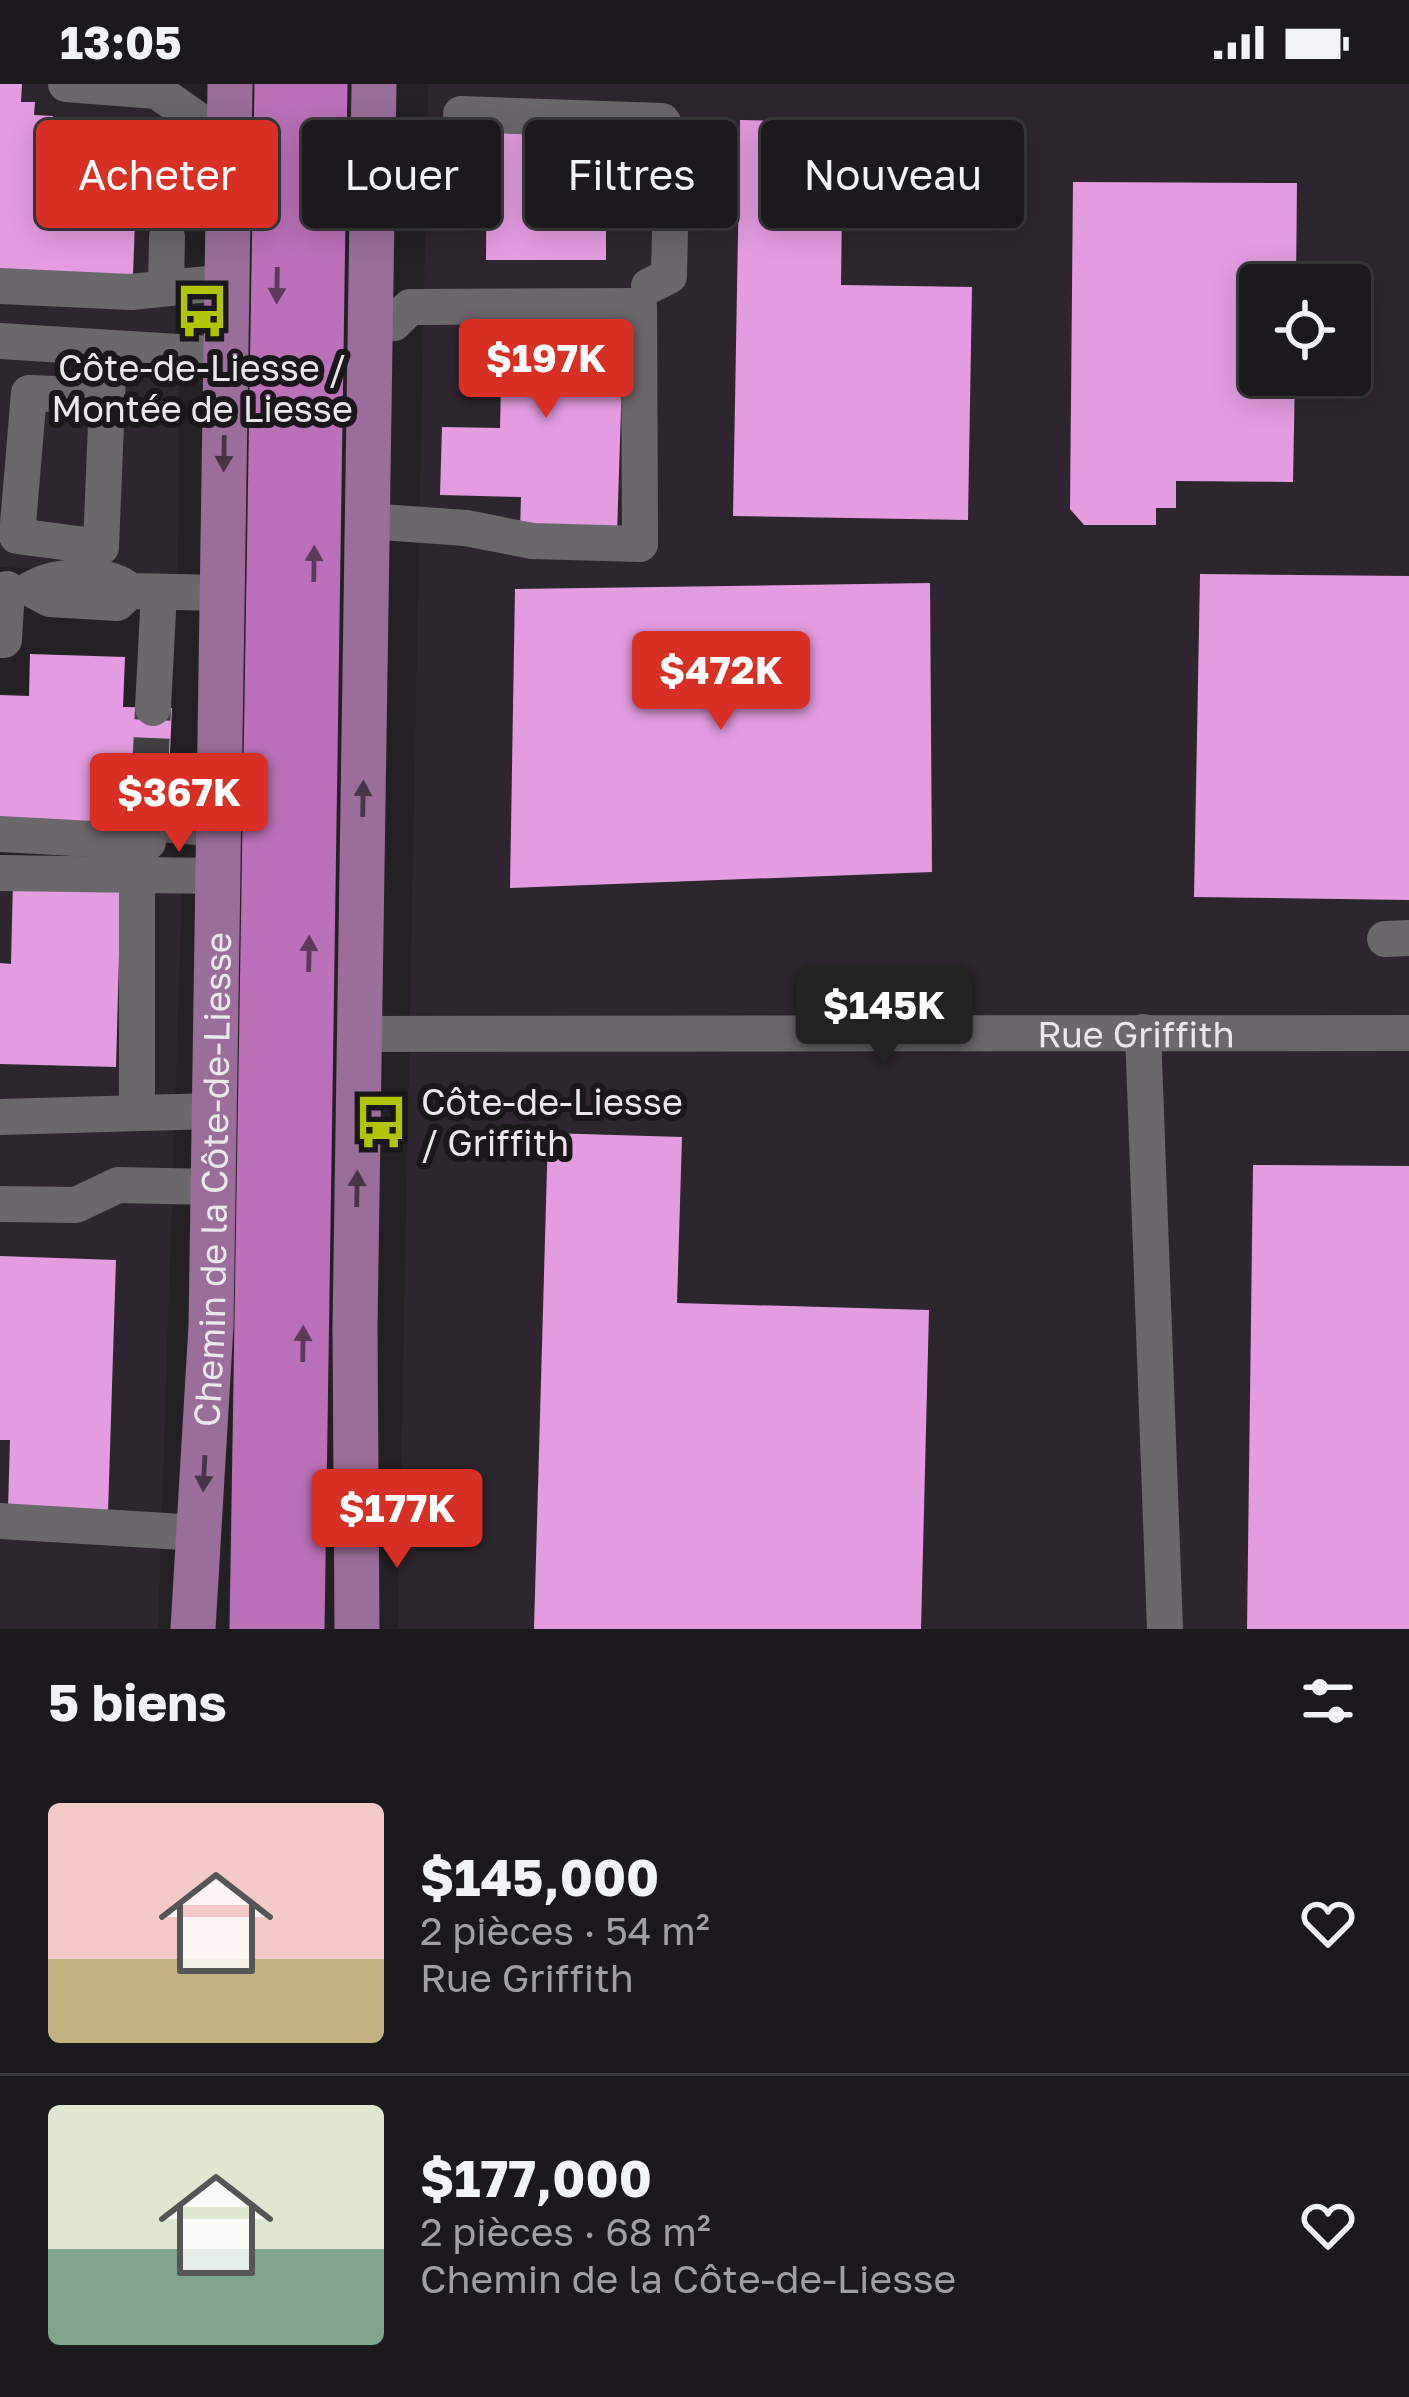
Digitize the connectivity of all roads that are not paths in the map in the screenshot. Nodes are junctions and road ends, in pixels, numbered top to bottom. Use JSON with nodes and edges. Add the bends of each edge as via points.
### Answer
{"nodes":[{"id":1,"x":66,"y":84,"type":"edge"},
{"id":2,"x":280,"y":84,"type":"edge"},
{"id":3,"x":322,"y":84,"type":"edge"},
{"id":4,"x":374,"y":84,"type":"edge"},
{"id":5,"x":230,"y":105,"type":"edge"},
{"id":6,"x":460,"y":114,"type":"dead end"},
{"id":7,"x":167,"y":237,"type":"dead end"},
{"id":8,"x":227,"y":282,"type":"junction"},
{"id":9,"x":0,"y":286,"type":"edge"},
{"id":10,"x":649,"y":286,"type":"dead end"},
{"id":11,"x":166,"y":287,"type":"junction"},
{"id":12,"x":370,"y":325,"type":"junction"},
{"id":13,"x":0,"y":341,"type":"edge"},
{"id":14,"x":109,"y":351,"type":"junction"},
{"id":15,"x":226,"y":355,"type":"junction"},
{"id":16,"x":107,"y":396,"type":"junction"},
{"id":17,"x":367,"y":521,"type":"junction"},
{"id":18,"x":13,"y":589,"type":"edge"},
{"id":19,"x":145,"y":591,"type":"junction"},
{"id":20,"x":222,"y":593,"type":"junction"},
{"id":21,"x":0,"y":640,"type":"edge"},
{"id":22,"x":153,"y":708,"type":"tunnel mouth"},
{"id":23,"x":150,"y":774,"type":"tunnel mouth"},
{"id":24,"x":148,"y":823,"type":"junction"},
{"id":25,"x":221,"y":829,"type":"junction"},
{"id":26,"x":0,"y":834,"type":"edge"},
{"id":27,"x":68,"y":856,"type":"junction"},
{"id":28,"x":0,"y":873,"type":"edge"},
{"id":29,"x":137,"y":875,"type":"junction"},
{"id":30,"x":218,"y":876,"type":"junction"},
{"id":31,"x":1143,"y":1032,"type":"junction"},
{"id":32,"x":1409,"y":1033,"type":"edge"},
{"id":33,"x":359,"y":1034,"type":"junction"},
{"id":34,"x":213,"y":1111,"type":"junction"},
{"id":35,"x":137,"y":1112,"type":"junction"},
{"id":36,"x":0,"y":1117,"type":"edge"},
{"id":37,"x":213,"y":1187,"type":"junction"},
{"id":38,"x":0,"y":1204,"type":"edge"},
{"id":39,"x":0,"y":1521,"type":"edge"},
{"id":40,"x":200,"y":1533,"type":"junction"},
{"id":41,"x":266,"y":1622,"type":"edge"},
{"id":42,"x":193,"y":1629,"type":"edge"},
{"id":43,"x":358,"y":1629,"type":"edge"},
{"id":44,"x":1165,"y":1629,"type":"edge"}],
"edges":[{"from":1,"to":5,"type":"street","via":[[157,92],[205,125]]},
{"from":2,"to":41,"type":"highway","one_way":true},
{"from":41,"to":3,"type":"highway","one_way":true},
{"from":4,"to":12,"type":"main road"},
{"from":5,"to":8,"type":"main road","name":"Chemin de la Côte-de-Liesse"},
{"from":6,"to":10,"type":"street","via":[[662,121],[672,138],[669,276]]},
{"from":7,"to":11,"type":"street"},
{"from":8,"to":11,"type":"street"},
{"from":8,"to":15,"type":"main road","name":"Chemin de la Côte-de-Liesse"},
{"from":9,"to":11,"type":"street"},
{"from":12,"to":17,"type":"main road"},
{"from":12,"to":17,"type":"street","via":[[394,322],[410,308],[639,306],[640,544],[532,541]]},
{"from":13,"to":14,"type":"street"},
{"from":14,"to":15,"type":"street"},
{"from":14,"to":16,"type":"street"},
{"from":15,"to":20,"type":"main road","name":"Chemin de la Côte-de-Liesse","one_way":true},
{"from":16,"to":16,"type":"street","via":[[101,547],[17,536],[29,393]]},
{"from":33,"to":17,"type":"main road","one_way":true},
{"from":18,"to":19,"type":"street","via":[[72,579]]},
{"from":18,"to":21,"type":"street"},
{"from":19,"to":20,"type":"street"},
{"from":19,"to":22,"type":"street"},
{"from":20,"to":25,"type":"main road","name":"Chemin de la Côte-de-Liesse"},
{"from":23,"to":24,"type":"street"},
{"from":24,"to":25,"type":"street"},
{"from":24,"to":27,"type":"street","via":[[148,842]]},
{"from":25,"to":30,"type":"main road","name":"Chemin de la Côte-de-Liesse"},
{"from":26,"to":27,"type":"street"},
{"from":27,"to":28,"type":"street"},
{"from":27,"to":29,"type":"street"},
{"from":29,"to":30,"type":"street"},
{"from":29,"to":35,"type":"street"},
{"from":30,"to":34,"type":"main road","name":"Chemin de la Côte-de-Liesse"},
{"from":31,"to":32,"type":"street","name":"Rue Griffith"},
{"from":31,"to":33,"type":"street","name":"Rue Griffith"},
{"from":31,"to":44,"type":"street"},
{"from":43,"to":33,"type":"main road","one_way":true},
{"from":34,"to":35,"type":"street"},
{"from":34,"to":37,"type":"main road","name":"Chemin de la Côte-de-Liesse"},
{"from":35,"to":36,"type":"street"},
{"from":37,"to":38,"type":"street","via":[[118,1185],[76,1205]]},
{"from":37,"to":40,"type":"main road","name":"Chemin de la Côte-de-Liesse","one_way":true},
{"from":39,"to":40,"type":"street"},
{"from":40,"to":42,"type":"main road","name":"Chemin de la Côte-de-Liesse"}]}
